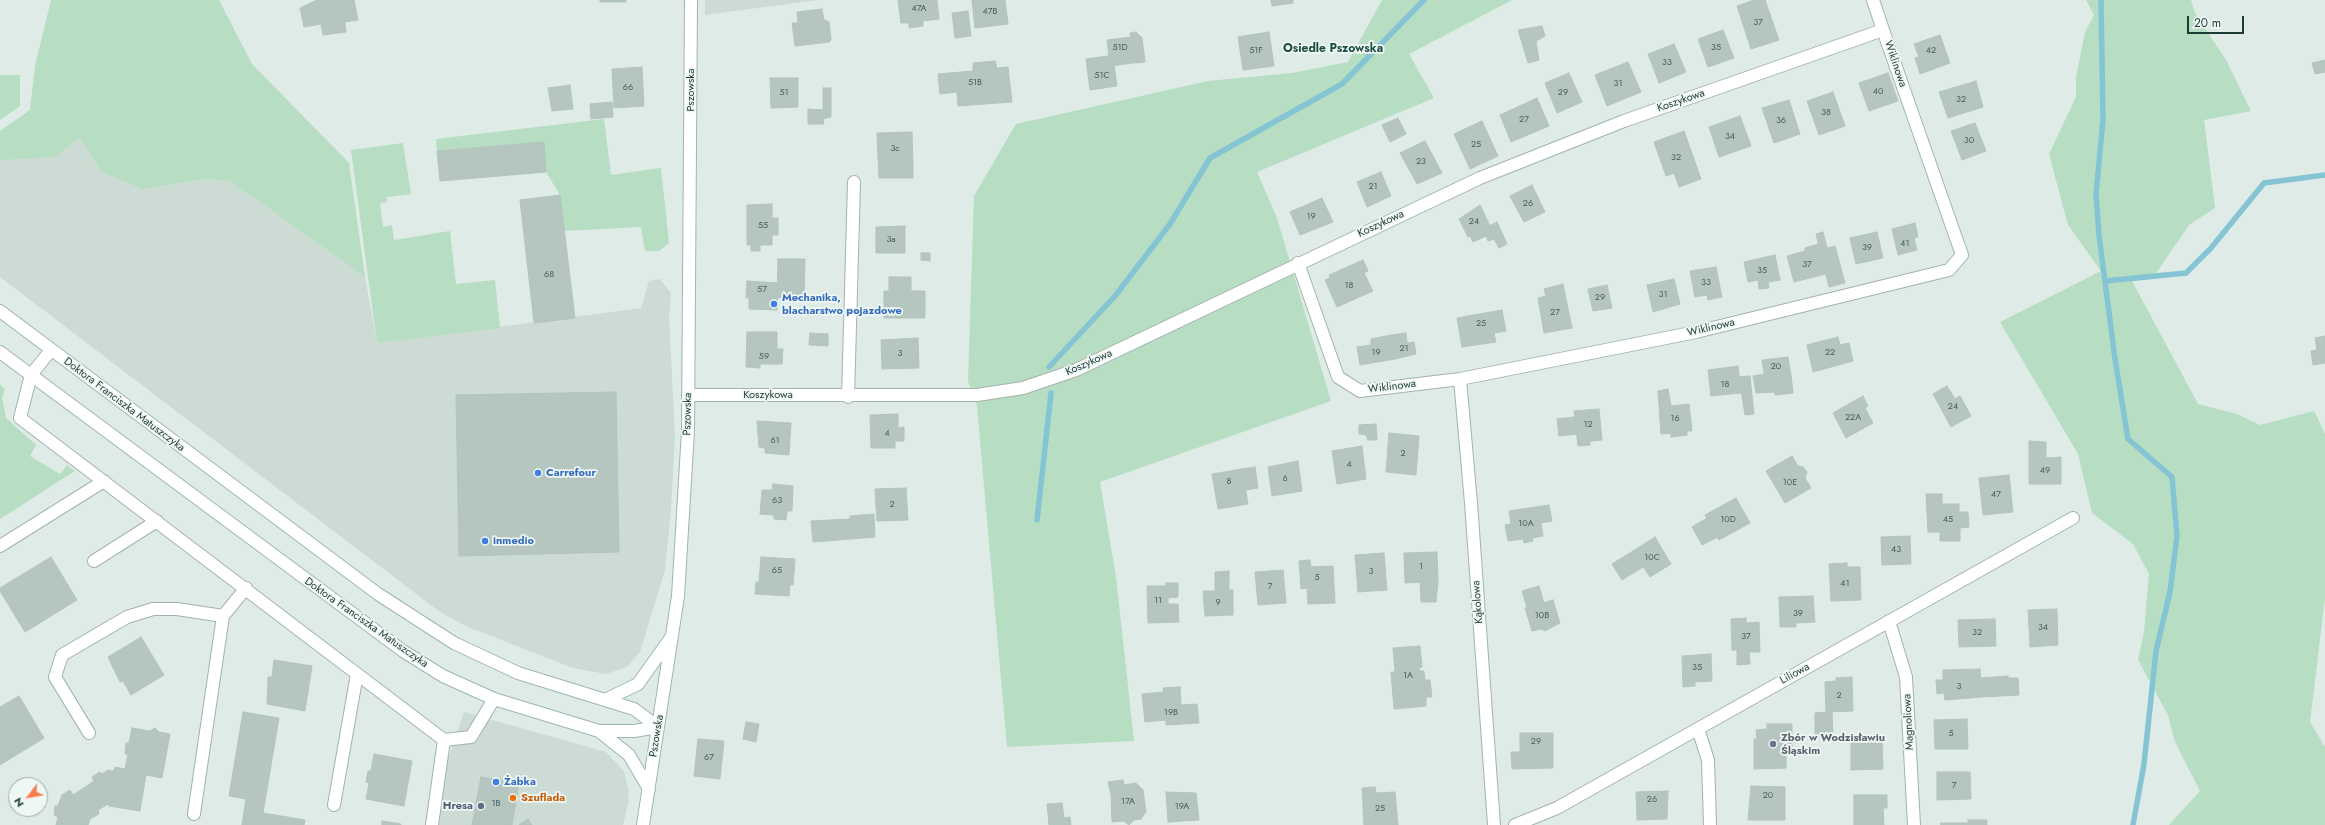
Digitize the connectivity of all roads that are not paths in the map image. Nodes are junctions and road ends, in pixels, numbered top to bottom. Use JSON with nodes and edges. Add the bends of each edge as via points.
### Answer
{"nodes":[{"id":1,"x":691,"y":0,"type":"edge"},
{"id":2,"x":1873,"y":0,"type":"edge"},
{"id":3,"x":1883,"y":30,"type":"junction"},
{"id":4,"x":854,"y":182,"type":"dead end"},
{"id":5,"x":1298,"y":263,"type":"junction"},
{"id":6,"x":0,"y":311,"type":"edge"},
{"id":7,"x":51,"y":350,"type":"junction"},
{"id":8,"x":0,"y":352,"type":"edge"},
{"id":9,"x":31,"y":375,"type":"junction"},
{"id":10,"x":1460,"y":379,"type":"junction"},
{"id":11,"x":688,"y":395,"type":"junction"},
{"id":12,"x":848,"y":396,"type":"junction"},
{"id":13,"x":104,"y":481,"type":"junction"},
{"id":14,"x":2073,"y":518,"type":"dead end"},
{"id":15,"x":157,"y":521,"type":"junction"},
{"id":16,"x":0,"y":546,"type":"edge"},
{"id":17,"x":94,"y":561,"type":"dead end"},
{"id":18,"x":246,"y":588,"type":"junction"},
{"id":19,"x":223,"y":616,"type":"junction"},
{"id":20,"x":1889,"y":621,"type":"junction"},
{"id":21,"x":673,"y":634,"type":"junction"},
{"id":22,"x":356,"y":674,"type":"junction"},
{"id":23,"x":494,"y":699,"type":"junction"},
{"id":24,"x":604,"y":700,"type":"junction"},
{"id":25,"x":658,"y":727,"type":"junction"},
{"id":26,"x":1698,"y":729,"type":"junction"},
{"id":27,"x":599,"y":731,"type":"junction"},
{"id":28,"x":89,"y":733,"type":"dead end"},
{"id":29,"x":444,"y":740,"type":"junction"},
{"id":30,"x":649,"y":789,"type":"junction"},
{"id":31,"x":334,"y":805,"type":"dead end"},
{"id":32,"x":194,"y":814,"type":"dead end"},
{"id":33,"x":432,"y":825,"type":"edge"},
{"id":34,"x":643,"y":825,"type":"edge"},
{"id":35,"x":1494,"y":825,"type":"edge"},
{"id":36,"x":1515,"y":825,"type":"edge"},
{"id":37,"x":1710,"y":825,"type":"edge"},
{"id":38,"x":1914,"y":825,"type":"edge"}],
"edges":[{"from":1,"to":11,"type":"street","name":"Pszowska"},
{"from":2,"to":3,"type":"street"},
{"from":3,"to":5,"type":"street","name":"Koszykowa","via":[[1624,121],[1487,175]]},
{"from":3,"to":10,"type":"street","name":"Wiklinowa","via":[[1962,256],[1950,270],[1696,332]]},
{"from":4,"to":12,"type":"street"},
{"from":5,"to":10,"type":"street","name":"Wiklinowa","via":[[1338,377],[1360,391]]},
{"from":5,"to":12,"type":"street","name":"Koszykowa","via":[[1076,370],[1024,388],[977,395]]},
{"from":6,"to":7,"type":"street","name":"Doktora Franciszka Matuszczyka"},
{"from":7,"to":9,"type":"street"},
{"from":7,"to":24,"type":"street","name":"Doktora Franciszka Matuszczyka","via":[[378,594],[454,643],[518,674]]},
{"from":8,"to":9,"type":"street","name":"Doktora Franciszka Matuszczyka"},
{"from":9,"to":13,"type":"street","via":[[20,418]]},
{"from":9,"to":23,"type":"street","name":"Doktora Franciszka Matuszczyka","via":[[403,651],[443,676]]},
{"from":10,"to":35,"type":"street","name":"Kąkolowa"},
{"from":11,"to":12,"type":"street","name":"Koszykowa"},
{"from":11,"to":21,"type":"street","name":"Pszowska","via":[[679,578]]},
{"from":13,"to":15,"type":"street"},
{"from":13,"to":16,"type":"street"},
{"from":14,"to":20,"type":"street","name":"Liliowa"},
{"from":15,"to":17,"type":"street"},
{"from":15,"to":18,"type":"street"},
{"from":18,"to":19,"type":"street"},
{"from":18,"to":22,"type":"street"},
{"from":19,"to":28,"type":"street","via":[[177,609],[153,609],[127,616],[62,655],[55,677]]},
{"from":19,"to":32,"type":"street"},
{"from":20,"to":26,"type":"street","name":"Liliowa"},
{"from":20,"to":38,"type":"street","name":"Magnoliowa","via":[[1906,677]]},
{"from":21,"to":24,"type":"street","via":[[638,684]]},
{"from":21,"to":25,"type":"street","name":"Pszowska"},
{"from":22,"to":29,"type":"street"},
{"from":22,"to":31,"type":"street"},
{"from":23,"to":27,"type":"street","name":"Doktora Franciszka Matuszczyka"},
{"from":23,"to":29,"type":"street","via":[[471,737]]},
{"from":24,"to":25,"type":"street","name":"Doktora Franciszka Matuszczyka","via":[[634,709]]},
{"from":25,"to":27,"type":"street","name":"Doktora Franciszka Matuszczyka","via":[[634,731]]},
{"from":25,"to":30,"type":"street","name":"Pszowska"},
{"from":26,"to":36,"type":"street","name":"Liliowa","via":[[1556,808]]},
{"from":26,"to":37,"type":"street","via":[[1708,760]]},
{"from":27,"to":30,"type":"street","via":[[629,755]]},
{"from":29,"to":33,"type":"street"},
{"from":30,"to":34,"type":"street","name":"Pszowska"}]}
